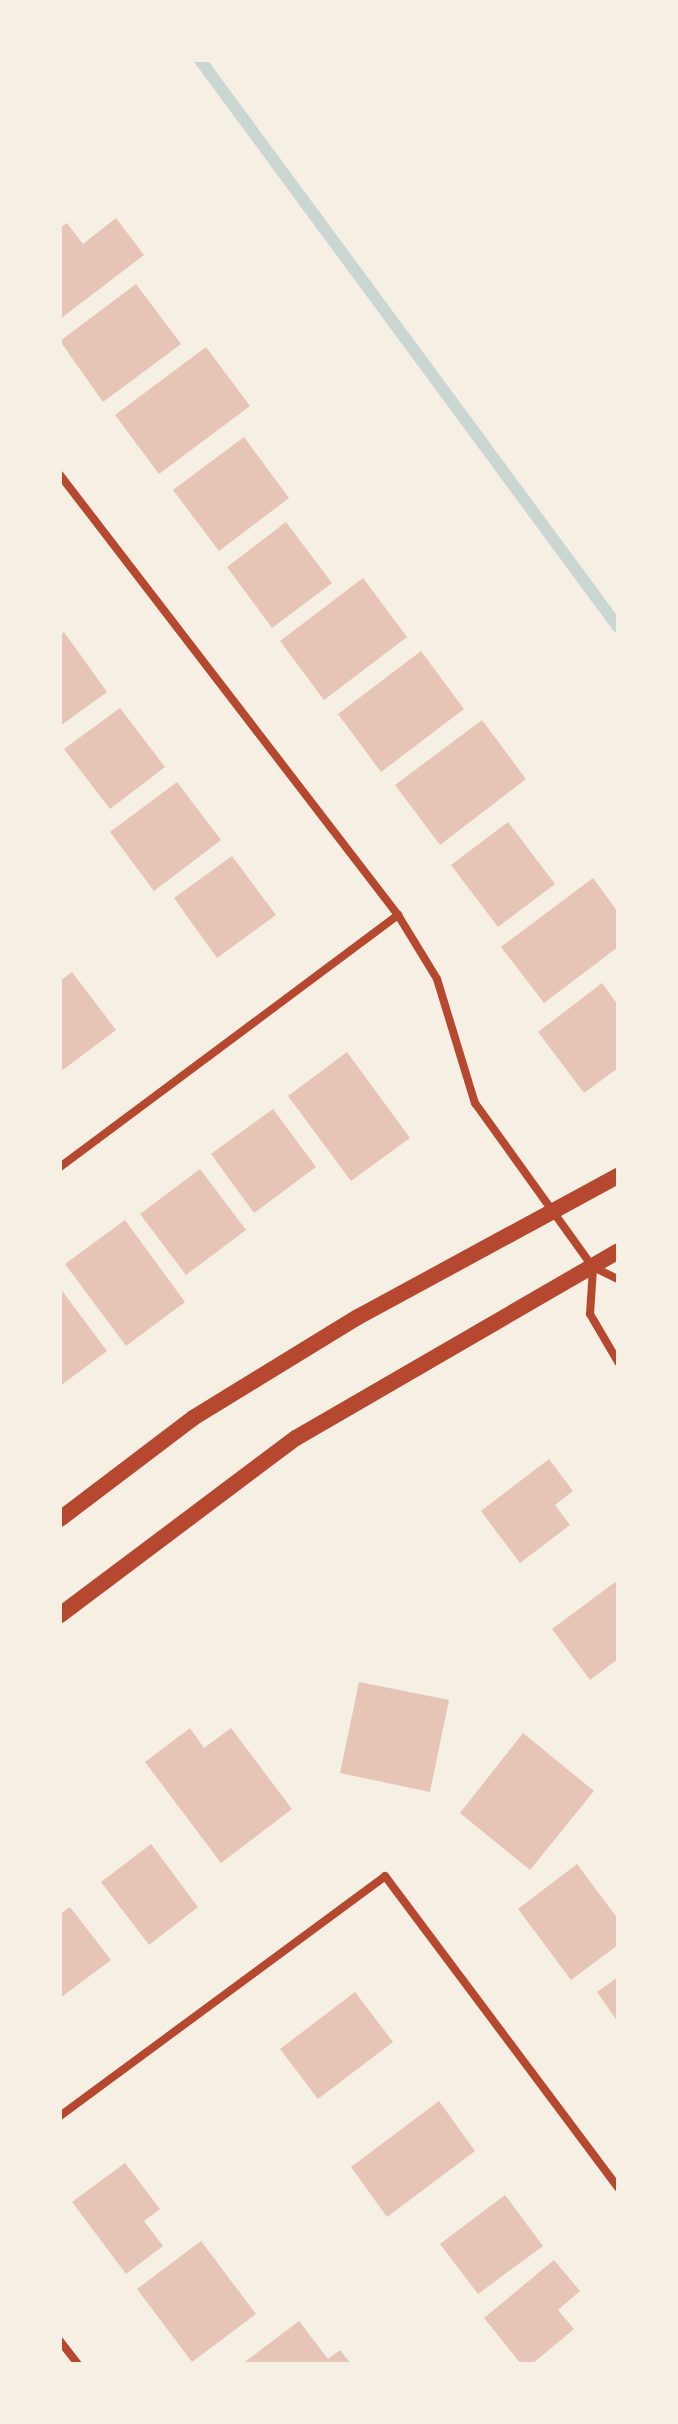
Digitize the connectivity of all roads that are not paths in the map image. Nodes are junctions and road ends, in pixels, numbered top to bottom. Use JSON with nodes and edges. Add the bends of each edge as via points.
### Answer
{"nodes":[{"id":1,"x":60,"y":475,"type":"edge"},
{"id":2,"x":398,"y":915,"type":"junction"},
{"id":3,"x":60,"y":1167,"type":"edge"},
{"id":4,"x":618,"y":1176,"type":"edge"},
{"id":5,"x":552,"y":1216,"type":"junction"},
{"id":6,"x":618,"y":1251,"type":"edge"},
{"id":7,"x":593,"y":1267,"type":"junction"},
{"id":8,"x":618,"y":1279,"type":"edge"},
{"id":9,"x":618,"y":1362,"type":"edge"},
{"id":10,"x":60,"y":1519,"type":"edge"},
{"id":11,"x":60,"y":1615,"type":"edge"},
{"id":12,"x":60,"y":2116,"type":"edge"},
{"id":13,"x":618,"y":2187,"type":"edge"},
{"id":14,"x":60,"y":2341,"type":"edge"},
{"id":15,"x":78,"y":2364,"type":"edge"}],
"edges":[{"from":1,"to":2,"type":"street"},
{"from":2,"to":3,"type":"street"},
{"from":2,"to":5,"type":"street","via":[[437,979],[475,1103]]},
{"from":4,"to":5,"type":"main road"},
{"from":5,"to":7,"type":"street"},
{"from":5,"to":10,"type":"main road","via":[[358,1317],[193,1418]]},
{"from":6,"to":7,"type":"main road"},
{"from":7,"to":8,"type":"street"},
{"from":7,"to":9,"type":"street","via":[[590,1314]]},
{"from":7,"to":11,"type":"main road","via":[[296,1438]]},
{"from":12,"to":13,"type":"street","via":[[385,1876]]},
{"from":14,"to":15,"type":"street"}]}
